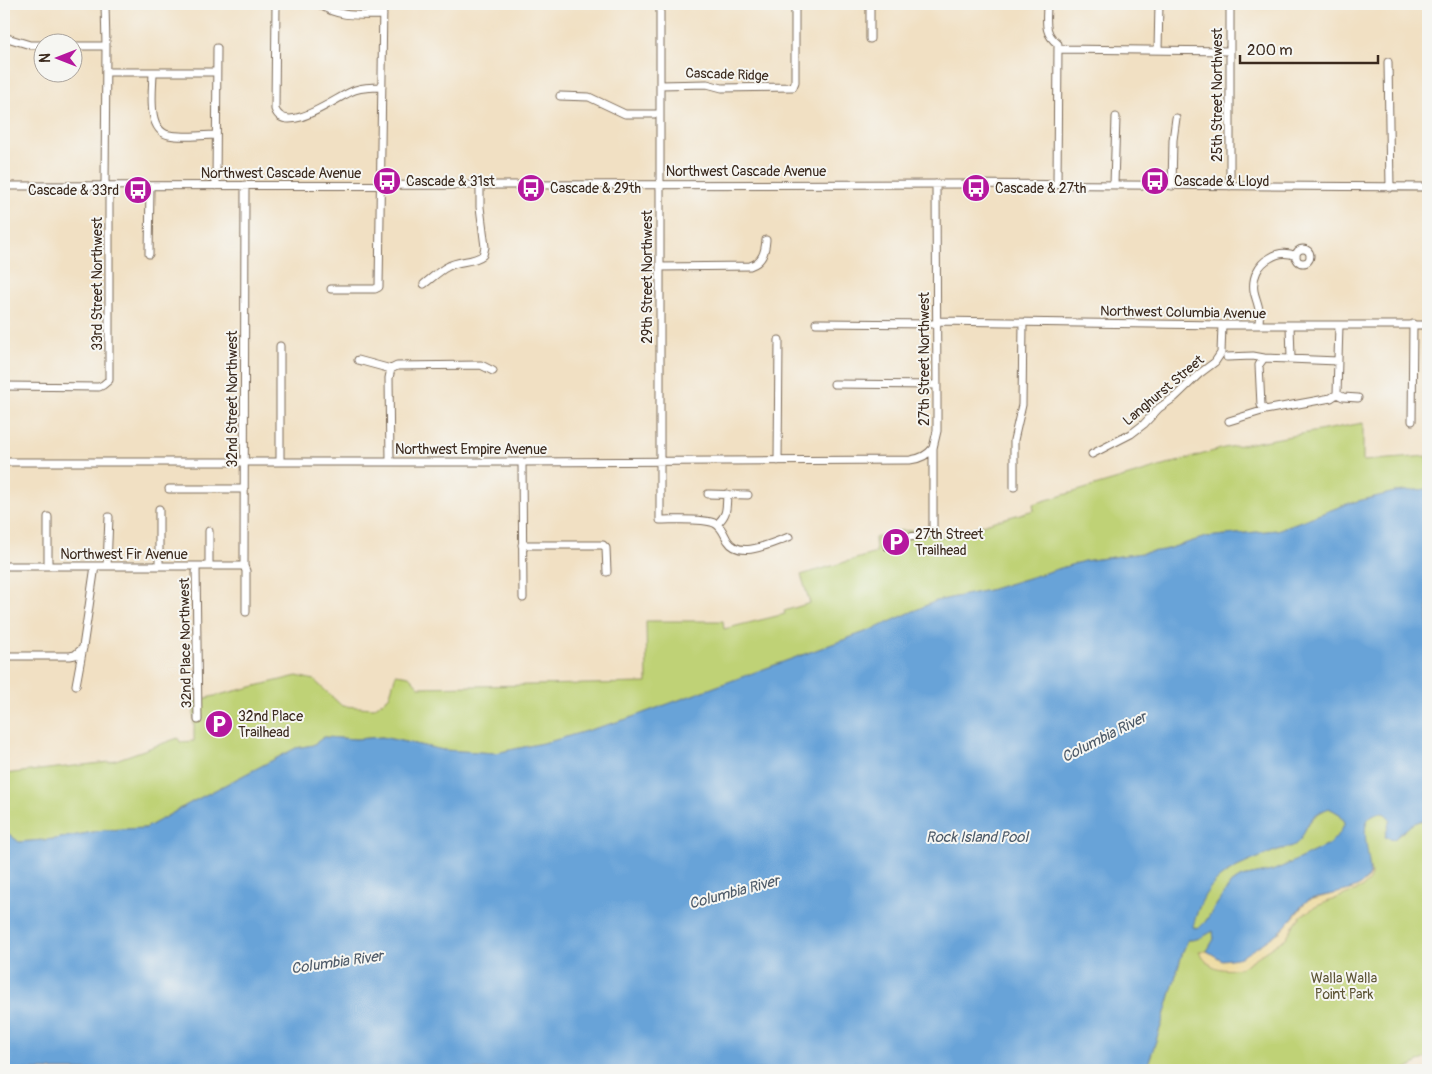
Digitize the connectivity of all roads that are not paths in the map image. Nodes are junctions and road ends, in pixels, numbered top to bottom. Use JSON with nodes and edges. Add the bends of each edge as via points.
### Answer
{"nodes":[{"id":1,"x":105,"y":4,"type":"edge"},
{"id":2,"x":276,"y":4,"type":"edge"},
{"id":3,"x":319,"y":4,"type":"edge"},
{"id":4,"x":383,"y":4,"type":"edge"},
{"id":5,"x":660,"y":4,"type":"edge"},
{"id":6,"x":795,"y":4,"type":"edge"},
{"id":7,"x":870,"y":4,"type":"edge"},
{"id":8,"x":1047,"y":4,"type":"edge"},
{"id":9,"x":1158,"y":4,"type":"edge"},
{"id":10,"x":1230,"y":4,"type":"edge"},
{"id":11,"x":383,"y":16,"type":"junction"},
{"id":12,"x":4,"y":37,"type":"edge"},
{"id":13,"x":870,"y":39,"type":"dead end"},
{"id":14,"x":32,"y":45,"type":"edge"},
{"id":15,"x":82,"y":46,"type":"edge"},
{"id":16,"x":106,"y":46,"type":"junction"},
{"id":17,"x":217,"y":48,"type":"dead end"},
{"id":18,"x":1058,"y":49,"type":"junction"},
{"id":19,"x":1158,"y":50,"type":"junction"},
{"id":20,"x":1230,"y":51,"type":"junction"},
{"id":21,"x":1388,"y":62,"type":"dead end"},
{"id":22,"x":106,"y":72,"type":"junction"},
{"id":23,"x":153,"y":72,"type":"junction"},
{"id":24,"x":216,"y":72,"type":"junction"},
{"id":25,"x":660,"y":85,"type":"junction"},
{"id":26,"x":382,"y":87,"type":"junction"},
{"id":27,"x":560,"y":96,"type":"dead end"},
{"id":28,"x":660,"y":114,"type":"junction"},
{"id":29,"x":1116,"y":118,"type":"dead end"},
{"id":30,"x":1176,"y":118,"type":"dead end"},
{"id":31,"x":216,"y":135,"type":"junction"},
{"id":32,"x":660,"y":184,"type":"junction"},
{"id":33,"x":936,"y":184,"type":"junction"},
{"id":34,"x":245,"y":185,"type":"junction"},
{"id":35,"x":381,"y":185,"type":"junction"},
{"id":36,"x":480,"y":185,"type":"junction"},
{"id":37,"x":1057,"y":185,"type":"junction"},
{"id":38,"x":1114,"y":185,"type":"junction"},
{"id":39,"x":4,"y":186,"type":"edge"},
{"id":40,"x":107,"y":186,"type":"junction"},
{"id":41,"x":150,"y":186,"type":"junction"},
{"id":42,"x":216,"y":186,"type":"junction"},
{"id":43,"x":1172,"y":186,"type":"junction"},
{"id":44,"x":1230,"y":186,"type":"junction"},
{"id":45,"x":1428,"y":187,"type":"edge"},
{"id":46,"x":1390,"y":188,"type":"junction"},
{"id":47,"x":766,"y":240,"type":"dead end"},
{"id":48,"x":150,"y":254,"type":"dead end"},
{"id":49,"x":1296,"y":256,"type":"dead end"},
{"id":50,"x":660,"y":267,"type":"junction"},
{"id":51,"x":424,"y":284,"type":"dead end"},
{"id":52,"x":331,"y":289,"type":"dead end"},
{"id":53,"x":937,"y":322,"type":"junction"},
{"id":54,"x":816,"y":323,"type":"dead end"},
{"id":55,"x":1023,"y":323,"type":"junction"},
{"id":56,"x":1413,"y":324,"type":"junction"},
{"id":57,"x":1222,"y":325,"type":"junction"},
{"id":58,"x":1259,"y":325,"type":"junction"},
{"id":59,"x":1339,"y":325,"type":"junction"},
{"id":60,"x":1428,"y":325,"type":"edge"},
{"id":61,"x":1288,"y":326,"type":"junction"},
{"id":62,"x":779,"y":340,"type":"dead end"},
{"id":63,"x":280,"y":346,"type":"dead end"},
{"id":64,"x":1227,"y":357,"type":"dead end"},
{"id":65,"x":1264,"y":358,"type":"junction"},
{"id":66,"x":1288,"y":358,"type":"junction"},
{"id":67,"x":358,"y":360,"type":"dead end"},
{"id":68,"x":1338,"y":361,"type":"junction"},
{"id":69,"x":391,"y":369,"type":"junction"},
{"id":70,"x":493,"y":371,"type":"dead end"},
{"id":71,"x":834,"y":384,"type":"dead end"},
{"id":72,"x":937,"y":385,"type":"junction"},
{"id":73,"x":4,"y":386,"type":"edge"},
{"id":74,"x":1338,"y":394,"type":"junction"},
{"id":75,"x":1358,"y":398,"type":"dead end"},
{"id":76,"x":1265,"y":410,"type":"junction"},
{"id":77,"x":1229,"y":421,"type":"dead end"},
{"id":78,"x":1412,"y":421,"type":"dead end"},
{"id":79,"x":933,"y":448,"type":"junction"},
{"id":80,"x":1092,"y":454,"type":"dead end"},
{"id":81,"x":660,"y":461,"type":"junction"},
{"id":82,"x":778,"y":461,"type":"junction"},
{"id":83,"x":4,"y":462,"type":"edge"},
{"id":84,"x":244,"y":462,"type":"junction"},
{"id":85,"x":280,"y":462,"type":"junction"},
{"id":86,"x":390,"y":462,"type":"junction"},
{"id":87,"x":522,"y":462,"type":"junction"},
{"id":88,"x":1014,"y":487,"type":"dead end"},
{"id":89,"x":169,"y":489,"type":"dead end"},
{"id":90,"x":244,"y":489,"type":"junction"},
{"id":91,"x":708,"y":494,"type":"dead end"},
{"id":92,"x":727,"y":494,"type":"junction"},
{"id":93,"x":748,"y":495,"type":"dead end"},
{"id":94,"x":159,"y":509,"type":"dead end"},
{"id":95,"x":48,"y":517,"type":"dead end"},
{"id":96,"x":109,"y":517,"type":"dead end"},
{"id":97,"x":717,"y":524,"type":"junction"},
{"id":98,"x":209,"y":531,"type":"dead end"},
{"id":99,"x":789,"y":536,"type":"dead end"},
{"id":100,"x":522,"y":545,"type":"junction"},
{"id":101,"x":887,"y":546,"type":"dead end"},
{"id":102,"x":4,"y":566,"type":"edge"},
{"id":103,"x":48,"y":566,"type":"junction"},
{"id":104,"x":95,"y":566,"type":"junction"},
{"id":105,"x":107,"y":566,"type":"junction"},
{"id":106,"x":159,"y":566,"type":"junction"},
{"id":107,"x":196,"y":566,"type":"junction"},
{"id":108,"x":209,"y":566,"type":"junction"},
{"id":109,"x":244,"y":566,"type":"junction"},
{"id":110,"x":607,"y":572,"type":"dead end"},
{"id":111,"x":522,"y":598,"type":"dead end"},
{"id":112,"x":246,"y":612,"type":"dead end"},
{"id":113,"x":83,"y":648,"type":"junction"},
{"id":114,"x":4,"y":656,"type":"edge"},
{"id":115,"x":76,"y":684,"type":"dead end"},
{"id":116,"x":198,"y":720,"type":"dead end"}],
"edges":[{"from":1,"to":16,"type":"street","name":"33rd Street Northwest"},
{"from":2,"to":26,"type":"street","via":[[276,109],[279,116],[303,117],[354,90]]},
{"from":3,"to":11,"type":"street","via":[[342,15]]},
{"from":4,"to":11,"type":"street"},
{"from":5,"to":25,"type":"street","name":"29th Street Northwest"},
{"from":6,"to":25,"type":"street","name":"Cascade Ridge","via":[[793,87]]},
{"from":7,"to":13,"type":"street"},
{"from":8,"to":18,"type":"street","via":[[1047,31],[1058,44]]},
{"from":9,"to":19,"type":"street"},
{"from":10,"to":20,"type":"street","name":"25th Street Northwest"},
{"from":11,"to":26,"type":"street"},
{"from":12,"to":14,"type":"street"},
{"from":15,"to":16,"type":"street"},
{"from":16,"to":22,"type":"street","name":"33rd Street Northwest"},
{"from":17,"to":24,"type":"street"},
{"from":18,"to":19,"type":"street"},
{"from":18,"to":37,"type":"street"},
{"from":19,"to":20,"type":"street"},
{"from":20,"to":44,"type":"street","name":"25th Street Northwest"},
{"from":21,"to":46,"type":"street"},
{"from":22,"to":23,"type":"street"},
{"from":22,"to":40,"type":"street","name":"33rd Street Northwest"},
{"from":23,"to":24,"type":"street"},
{"from":23,"to":31,"type":"street","via":[[156,126],[162,132],[174,135]]},
{"from":24,"to":31,"type":"street"},
{"from":25,"to":28,"type":"street","name":"29th Street Northwest"},
{"from":26,"to":35,"type":"street"},
{"from":27,"to":28,"type":"street","via":[[589,97],[625,114]]},
{"from":28,"to":32,"type":"street","name":"29th Street Northwest"},
{"from":29,"to":38,"type":"street"},
{"from":30,"to":43,"type":"street"},
{"from":31,"to":42,"type":"street"},
{"from":32,"to":33,"type":"street","name":"Northwest Cascade Avenue"},
{"from":32,"to":36,"type":"street","name":"Northwest Cascade Avenue"},
{"from":32,"to":50,"type":"street","name":"29th Street Northwest"},
{"from":33,"to":37,"type":"street","name":"Northwest Cascade Avenue"},
{"from":33,"to":53,"type":"street","name":"27th Street Northwest"},
{"from":34,"to":35,"type":"street","name":"Northwest Cascade Avenue"},
{"from":34,"to":42,"type":"street","name":"Northwest Cascade Avenue"},
{"from":34,"to":84,"type":"street","name":"32nd Street Northwest"},
{"from":35,"to":36,"type":"street","name":"Northwest Cascade Avenue"},
{"from":35,"to":52,"type":"street","via":[[379,287]]},
{"from":36,"to":51,"type":"street","via":[[483,255],[448,266]]},
{"from":37,"to":38,"type":"street","name":"Northwest Cascade Avenue"},
{"from":38,"to":43,"type":"street","name":"Northwest Cascade Avenue"},
{"from":39,"to":40,"type":"street","name":"Northwest Cascade Avenue"},
{"from":40,"to":41,"type":"street","name":"Northwest Cascade Avenue"},
{"from":40,"to":73,"type":"street","name":"33rd Street Northwest","via":[[108,382],[99,387]]},
{"from":41,"to":42,"type":"street","name":"Northwest Cascade Avenue"},
{"from":41,"to":48,"type":"street"},
{"from":43,"to":44,"type":"street","name":"Northwest Cascade Avenue"},
{"from":44,"to":46,"type":"street","name":"Northwest Cascade Avenue"},
{"from":45,"to":46,"type":"street","name":"Northwest Cascade Avenue"},
{"from":47,"to":50,"type":"street","via":[[761,260],[750,266]]},
{"from":49,"to":58,"type":"street","via":[[1276,254],[1257,271],[1254,290]]},
{"from":50,"to":81,"type":"street","name":"29th Street Northwest"},
{"from":53,"to":54,"type":"street","name":"Northwest Columbia Avenue"},
{"from":53,"to":55,"type":"street","name":"Northwest Columbia Avenue"},
{"from":53,"to":72,"type":"street","name":"27th Street Northwest"},
{"from":55,"to":57,"type":"street","name":"Northwest Columbia Avenue"},
{"from":55,"to":88,"type":"street","via":[[1022,405],[1014,440]]},
{"from":56,"to":59,"type":"street","name":"Northwest Columbia Avenue"},
{"from":56,"to":60,"type":"street","name":"Northwest Columbia Avenue"},
{"from":56,"to":78,"type":"street"},
{"from":57,"to":58,"type":"street","name":"Northwest Columbia Avenue"},
{"from":57,"to":80,"type":"street","name":"Langhurst Street","via":[[1221,353],[1215,362],[1144,424]]},
{"from":58,"to":61,"type":"street","name":"Northwest Columbia Avenue"},
{"from":59,"to":61,"type":"street","name":"Northwest Columbia Avenue"},
{"from":59,"to":68,"type":"street"},
{"from":61,"to":66,"type":"street"},
{"from":62,"to":82,"type":"street"},
{"from":63,"to":85,"type":"street"},
{"from":64,"to":65,"type":"street"},
{"from":65,"to":66,"type":"street"},
{"from":65,"to":76,"type":"street","via":[[1259,365]]},
{"from":66,"to":68,"type":"street"},
{"from":67,"to":69,"type":"street"},
{"from":68,"to":74,"type":"street"},
{"from":69,"to":70,"type":"street","via":[[397,366],[481,365]]},
{"from":69,"to":86,"type":"street"},
{"from":71,"to":72,"type":"street"},
{"from":72,"to":79,"type":"street","name":"27th Street Northwest","via":[[937,431]]},
{"from":74,"to":75,"type":"street"},
{"from":74,"to":76,"type":"street"},
{"from":76,"to":77,"type":"street"},
{"from":79,"to":82,"type":"street","name":"Northwest Empire Avenue","via":[[924,456],[910,460]]},
{"from":79,"to":101,"type":"street","name":"27th Street Northwest","via":[[932,531],[926,535],[892,539]]},
{"from":81,"to":82,"type":"street","name":"Northwest Empire Avenue"},
{"from":81,"to":87,"type":"street","name":"Northwest Empire Avenue"},
{"from":81,"to":97,"type":"street","name":"29th Street Northwest","via":[[660,520]]},
{"from":83,"to":84,"type":"street","name":"Northwest Empire Avenue"},
{"from":84,"to":85,"type":"street","name":"Northwest Empire Avenue"},
{"from":84,"to":90,"type":"street","name":"32nd Street Northwest"},
{"from":85,"to":86,"type":"street","name":"Northwest Empire Avenue"},
{"from":86,"to":87,"type":"street","name":"Northwest Empire Avenue"},
{"from":87,"to":100,"type":"street"},
{"from":89,"to":90,"type":"street"},
{"from":90,"to":109,"type":"street","name":"32nd Street Northwest"},
{"from":91,"to":92,"type":"street"},
{"from":92,"to":93,"type":"street"},
{"from":92,"to":97,"type":"street","via":[[726,513]]},
{"from":94,"to":106,"type":"street"},
{"from":95,"to":103,"type":"street"},
{"from":96,"to":105,"type":"street"},
{"from":97,"to":99,"type":"street","via":[[731,546],[741,550]]},
{"from":98,"to":108,"type":"street"},
{"from":100,"to":110,"type":"street","via":[[603,545],[606,548]]},
{"from":100,"to":111,"type":"street"},
{"from":102,"to":103,"type":"street","name":"Northwest Fir Avenue"},
{"from":103,"to":104,"type":"street","name":"Northwest Fir Avenue"},
{"from":104,"to":105,"type":"street","name":"Northwest Fir Avenue"},
{"from":104,"to":113,"type":"street"},
{"from":105,"to":106,"type":"street","name":"Northwest Fir Avenue"},
{"from":106,"to":107,"type":"street","name":"Northwest Fir Avenue"},
{"from":107,"to":108,"type":"street","name":"Northwest Fir Avenue"},
{"from":107,"to":116,"type":"street","name":"32nd Place Northwest"},
{"from":108,"to":109,"type":"street","name":"Northwest Fir Avenue"},
{"from":109,"to":112,"type":"street","name":"32nd Street Northwest"},
{"from":113,"to":114,"type":"street","via":[[70,656]]},
{"from":113,"to":115,"type":"street"}]}
